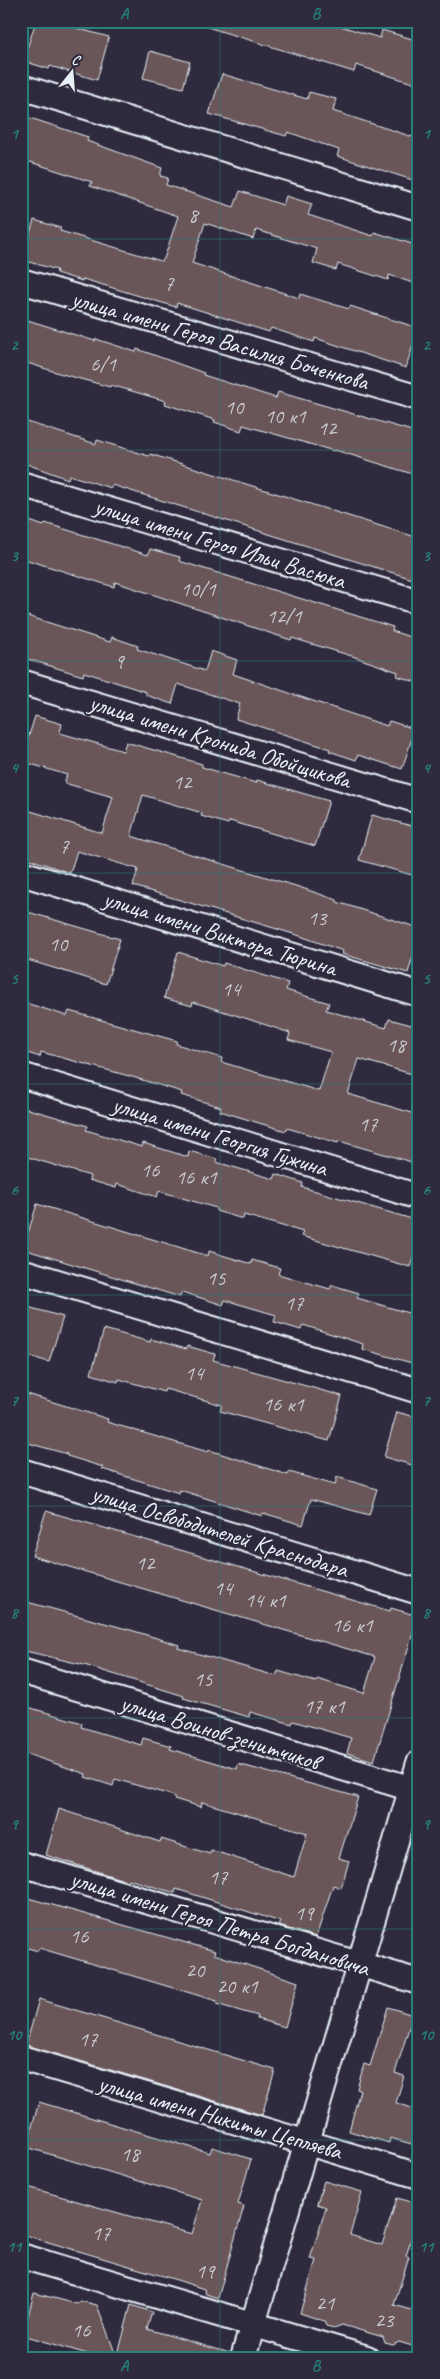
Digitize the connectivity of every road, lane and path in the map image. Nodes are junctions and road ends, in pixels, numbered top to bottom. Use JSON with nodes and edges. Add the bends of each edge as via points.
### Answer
{"nodes":[{"id":1,"x":21,"y":87,"type":"edge"},
{"id":2,"x":419,"y":208,"type":"edge"},
{"id":3,"x":21,"y":281,"type":"edge"},
{"id":4,"x":419,"y":398,"type":"edge"},
{"id":5,"x":21,"y":484,"type":"edge"},
{"id":6,"x":419,"y":602,"type":"edge"},
{"id":7,"x":21,"y":682,"type":"edge"},
{"id":8,"x":419,"y":801,"type":"edge"},
{"id":9,"x":21,"y":873,"type":"edge"},
{"id":10,"x":419,"y":994,"type":"edge"},
{"id":11,"x":21,"y":1075,"type":"edge"},
{"id":12,"x":419,"y":1196,"type":"edge"},
{"id":13,"x":21,"y":1271,"type":"edge"},
{"id":14,"x":419,"y":1391,"type":"edge"},
{"id":15,"x":21,"y":1471,"type":"edge"},
{"id":16,"x":419,"y":1592,"type":"edge"},
{"id":17,"x":21,"y":1672,"type":"edge"},
{"id":18,"x":419,"y":1763,"type":"edge"},
{"id":19,"x":415,"y":1790,"type":"edge"},
{"id":20,"x":21,"y":1864,"type":"edge"},
{"id":21,"x":359,"y":1965,"type":"junction"},
{"id":22,"x":419,"y":1982,"type":"edge"},
{"id":23,"x":21,"y":2058,"type":"edge"},
{"id":24,"x":307,"y":2142,"type":"junction"},
{"id":25,"x":419,"y":2176,"type":"edge"},
{"id":26,"x":21,"y":2256,"type":"edge"},
{"id":27,"x":253,"y":2324,"type":"junction"},
{"id":28,"x":243,"y":2358,"type":"edge"},
{"id":29,"x":367,"y":2358,"type":"edge"}],
"edges":[{"from":1,"to":2,"type":"street"},
{"from":3,"to":4,"type":"street","name":"улица имени Героя Василия Боченкова"},
{"from":5,"to":6,"type":"street","name":"улица имени Героя Ильи Васюка"},
{"from":7,"to":8,"type":"street","name":"улица имени Кронида Обойщикова"},
{"from":9,"to":10,"type":"street","name":"улица имени Виктора Тюрина"},
{"from":11,"to":12,"type":"street","name":"улица имени Георгия Гужина"},
{"from":13,"to":14,"type":"street"},
{"from":15,"to":16,"type":"street","name":"улица Освободителей Краснодара"},
{"from":17,"to":19,"type":"street","name":"улица Воинов-зенитчиков"},
{"from":18,"to":19,"type":"street"},
{"from":19,"to":21,"type":"street"},
{"from":20,"to":21,"type":"street","name":"улица имени Героя Петра Богдановича"},
{"from":21,"to":22,"type":"street","name":"улица имени Героя Петра Богдановича"},
{"from":21,"to":24,"type":"street"},
{"from":23,"to":24,"type":"street","name":"улица имени Никиты Цепляева"},
{"from":24,"to":25,"type":"street","name":"улица имени Никиты Цепляева"},
{"from":24,"to":27,"type":"street"},
{"from":26,"to":27,"type":"street"},
{"from":27,"to":28,"type":"street"},
{"from":27,"to":29,"type":"street"}]}
